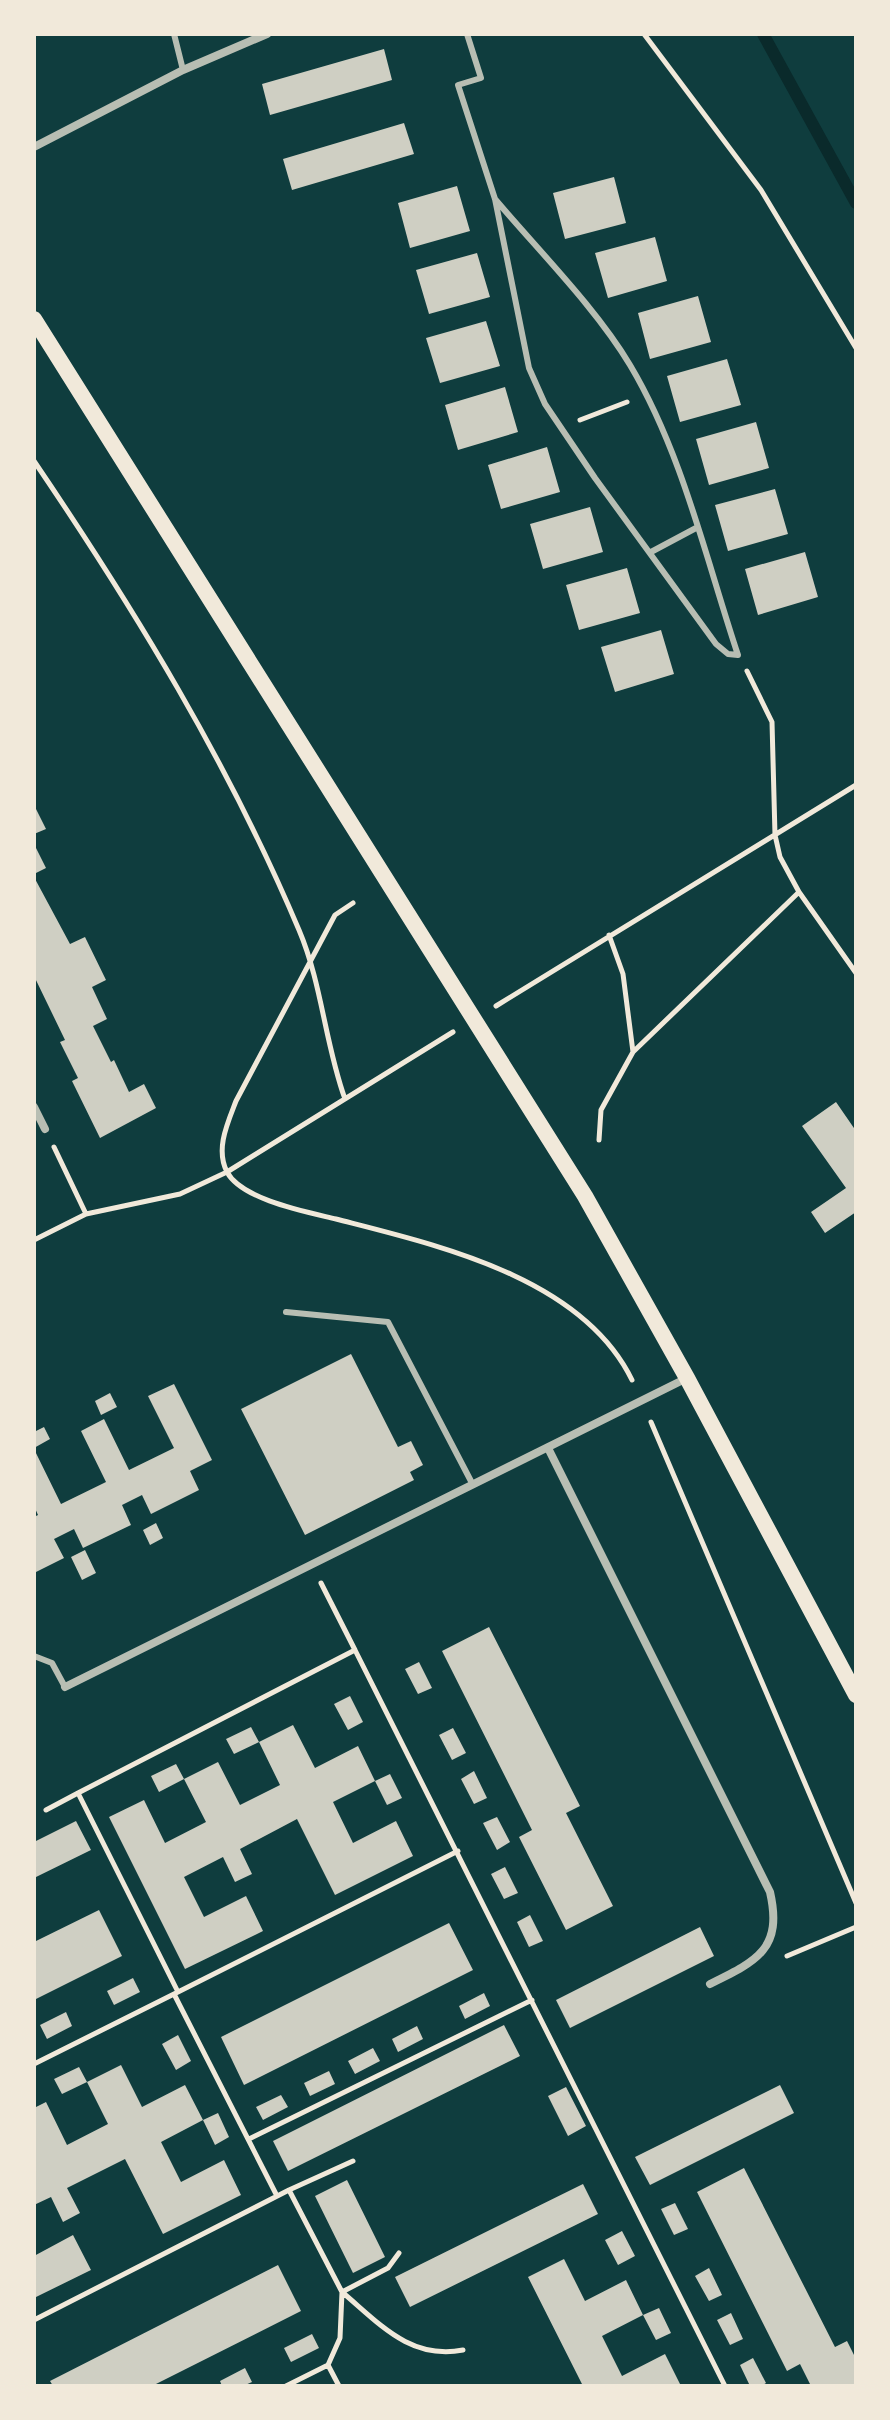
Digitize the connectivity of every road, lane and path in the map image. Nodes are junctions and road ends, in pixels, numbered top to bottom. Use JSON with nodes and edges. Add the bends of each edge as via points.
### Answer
{"nodes":[{"id":1,"x":174,"y":34,"type":"edge"},
{"id":2,"x":267,"y":34,"type":"edge"},
{"id":3,"x":467,"y":34,"type":"edge"},
{"id":4,"x":644,"y":34,"type":"edge"},
{"id":5,"x":183,"y":70,"type":"junction"},
{"id":6,"x":34,"y":147,"type":"edge"},
{"id":7,"x":495,"y":199,"type":"junction"},
{"id":8,"x":34,"y":319,"type":"edge"},
{"id":9,"x":856,"y":348,"type":"edge"},
{"id":10,"x":645,"y":392,"type":"junction"},
{"id":11,"x":560,"y":425,"type":"junction"},
{"id":12,"x":34,"y":461,"type":"edge"},
{"id":13,"x":696,"y":528,"type":"junction"},
{"id":14,"x":651,"y":552,"type":"junction"},
{"id":15,"x":738,"y":655,"type":"junction"},
{"id":16,"x":799,"y":892,"type":"junction"},
{"id":17,"x":353,"y":903,"type":"dead end"},
{"id":18,"x":609,"y":935,"type":"dead end"},
{"id":19,"x":311,"y":966,"type":"junction"},
{"id":20,"x":856,"y":973,"type":"edge"},
{"id":21,"x":633,"y":1052,"type":"junction"},
{"id":22,"x":345,"y":1099,"type":"dead end"},
{"id":23,"x":34,"y":1107,"type":"edge"},
{"id":24,"x":45,"y":1129,"type":"joint"},
{"id":25,"x":599,"y":1140,"type":"dead end"},
{"id":26,"x":86,"y":1214,"type":"dead end"},
{"id":27,"x":286,"y":1312,"type":"dead end"},
{"id":28,"x":687,"y":1378,"type":"junction"},
{"id":29,"x":642,"y":1401,"type":"junction"},
{"id":30,"x":548,"y":1448,"type":"junction"},
{"id":31,"x":473,"y":1485,"type":"junction"},
{"id":32,"x":312,"y":1565,"type":"junction"},
{"id":33,"x":355,"y":1650,"type":"junction"},
{"id":34,"x":34,"y":1656,"type":"edge"},
{"id":35,"x":65,"y":1687,"type":"joint"},
{"id":36,"x":856,"y":1695,"type":"edge"},
{"id":37,"x":78,"y":1793,"type":"junction"},
{"id":38,"x":46,"y":1810,"type":"dead end"},
{"id":39,"x":458,"y":1851,"type":"junction"},
{"id":40,"x":856,"y":1903,"type":"edge"},
{"id":41,"x":856,"y":1927,"type":"edge"},
{"id":42,"x":756,"y":1961,"type":"junction"},
{"id":43,"x":710,"y":1984,"type":"dead end"},
{"id":44,"x":176,"y":1993,"type":"junction"},
{"id":45,"x":532,"y":2000,"type":"junction"},
{"id":46,"x":34,"y":2064,"type":"edge"},
{"id":47,"x":249,"y":2139,"type":"junction"},
{"id":48,"x":353,"y":2161,"type":"dead end"},
{"id":49,"x":289,"y":2190,"type":"junction"},
{"id":50,"x":277,"y":2196,"type":"junction"},
{"id":51,"x":399,"y":2253,"type":"dead end"},
{"id":52,"x":342,"y":2292,"type":"junction"},
{"id":53,"x":34,"y":2320,"type":"edge"},
{"id":54,"x":463,"y":2350,"type":"dead end"},
{"id":55,"x":328,"y":2365,"type":"junction"},
{"id":56,"x":286,"y":2386,"type":"edge"},
{"id":57,"x":339,"y":2386,"type":"edge"},
{"id":58,"x":725,"y":2386,"type":"edge"}],
"edges":[{"from":1,"to":5,"type":"lane"},
{"from":2,"to":5,"type":"street"},
{"from":3,"to":7,"type":"lane","via":[[481,78],[458,85]]},
{"from":4,"to":9,"type":"path","via":[[761,190]]},
{"from":5,"to":6,"type":"street"},
{"from":7,"to":10,"type":"lane","via":[[609,335]]},
{"from":7,"to":11,"type":"lane","via":[[529,368]]},
{"from":8,"to":28,"type":"main road","via":[[446,969],[585,1196]]},
{"from":10,"to":11,"type":"path","via":[[598,415]]},
{"from":10,"to":13,"type":"lane"},
{"from":11,"to":14,"type":"lane"},
{"from":12,"to":19,"type":"path","via":[[195,717],[300,931]]},
{"from":13,"to":14,"type":"lane"},
{"from":13,"to":15,"type":"lane"},
{"from":14,"to":15,"type":"lane","via":[[721,650]]},
{"from":15,"to":16,"type":"path","via":[[772,722],[775,835]]},
{"from":16,"to":20,"type":"path"},
{"from":16,"to":21,"type":"path"},
{"from":17,"to":19,"type":"path","via":[[335,915]]},
{"from":18,"to":21,"type":"path","via":[[623,974]]},
{"from":19,"to":22,"type":"path"},
{"from":19,"to":29,"type":"path","via":[[231,1114],[222,1149],[227,1172],[243,1188],[284,1206],[511,1272],[566,1307],[613,1350]]},
{"from":21,"to":25,"type":"path","via":[[601,1110]]},
{"from":23,"to":24,"type":"street"},
{"from":24,"to":26,"type":"path"},
{"from":27,"to":31,"type":"lane","via":[[388,1322]]},
{"from":28,"to":29,"type":"street"},
{"from":28,"to":36,"type":"main road"},
{"from":29,"to":30,"type":"street"},
{"from":29,"to":40,"type":"path"},
{"from":30,"to":31,"type":"street"},
{"from":30,"to":42,"type":"street","via":[[770,1892],[776,1917],[772,1937]]},
{"from":31,"to":32,"type":"street"},
{"from":32,"to":33,"type":"path"},
{"from":32,"to":35,"type":"street"},
{"from":33,"to":37,"type":"path"},
{"from":33,"to":39,"type":"path"},
{"from":34,"to":35,"type":"lane","via":[[52,1663]]},
{"from":37,"to":38,"type":"path"},
{"from":37,"to":44,"type":"path"},
{"from":39,"to":44,"type":"path"},
{"from":39,"to":45,"type":"path"},
{"from":41,"to":42,"type":"path","via":[[784,1958]]},
{"from":42,"to":43,"type":"street"},
{"from":44,"to":46,"type":"path"},
{"from":44,"to":47,"type":"path"},
{"from":45,"to":47,"type":"path"},
{"from":45,"to":58,"type":"path"},
{"from":47,"to":50,"type":"path"},
{"from":48,"to":49,"type":"path"},
{"from":49,"to":50,"type":"path"},
{"from":49,"to":52,"type":"path"},
{"from":50,"to":53,"type":"path"},
{"from":51,"to":52,"type":"path","via":[[388,2268]]},
{"from":52,"to":54,"type":"path","via":[[401,2342],[442,2354]]},
{"from":52,"to":55,"type":"path","via":[[340,2338]]},
{"from":55,"to":56,"type":"path"},
{"from":55,"to":57,"type":"path"}]}
